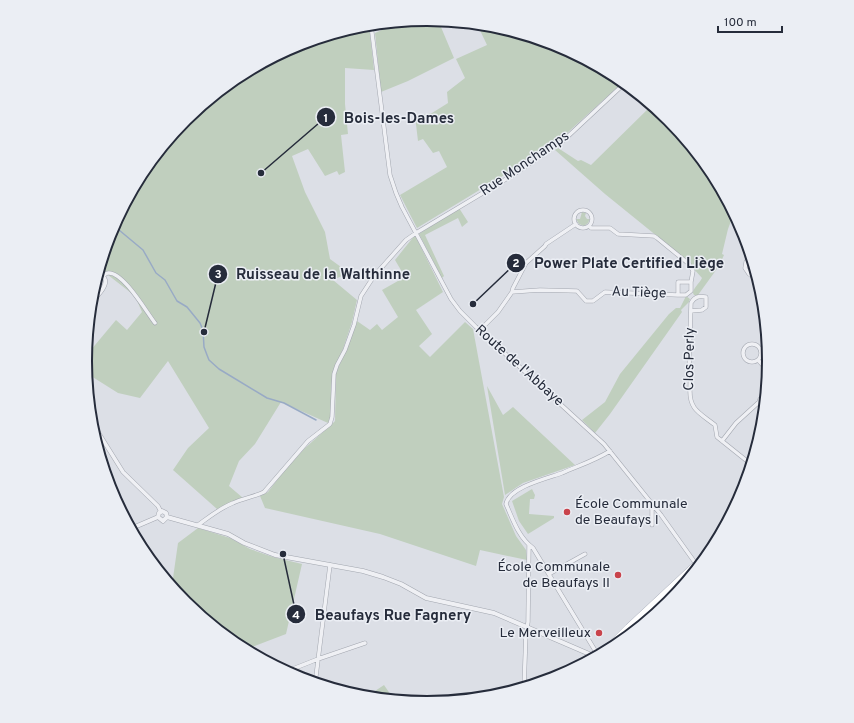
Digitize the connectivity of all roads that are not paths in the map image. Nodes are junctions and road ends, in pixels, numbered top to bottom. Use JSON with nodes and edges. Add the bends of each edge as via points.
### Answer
{"nodes":[{"id":1,"x":372,"y":31,"type":"edge"},
{"id":2,"x":620,"y":88,"type":"edge"},
{"id":3,"x":576,"y":224,"type":"junction"},
{"id":4,"x":589,"y":226,"type":"junction"},
{"id":5,"x":416,"y":233,"type":"junction"},
{"id":6,"x":747,"y":261,"type":"edge"},
{"id":7,"x":751,"y":275,"type":"edge"},
{"id":8,"x":103,"y":276,"type":"joint"},
{"id":9,"x":691,"y":282,"type":"junction"},
{"id":10,"x":512,"y":292,"type":"junction"},
{"id":11,"x":98,"y":294,"type":"edge"},
{"id":12,"x":678,"y":295,"type":"junction"},
{"id":13,"x":691,"y":311,"type":"junction"},
{"id":14,"x":154,"y":323,"type":"dead end"},
{"id":15,"x":480,"y":330,"type":"junction"},
{"id":16,"x":758,"y":360,"type":"junction"},
{"id":17,"x":762,"y":365,"type":"edge"},
{"id":18,"x":761,"y":398,"type":"edge"},
{"id":19,"x":100,"y":435,"type":"edge"},
{"id":20,"x":722,"y":441,"type":"junction"},
{"id":21,"x":610,"y":451,"type":"junction"},
{"id":22,"x":747,"y":461,"type":"edge"},
{"id":23,"x":654,"y":507,"type":"junction"},
{"id":24,"x":161,"y":512,"type":"junction"},
{"id":25,"x":158,"y":517,"type":"junction"},
{"id":26,"x":167,"y":517,"type":"junction"},
{"id":27,"x":198,"y":525,"type":"junction"},
{"id":28,"x":652,"y":525,"type":"dead end"},
{"id":29,"x":135,"y":527,"type":"edge"},
{"id":30,"x":529,"y":545,"type":"junction"},
{"id":31,"x":585,"y":554,"type":"dead end"},
{"id":32,"x":695,"y":563,"type":"edge"},
{"id":33,"x":330,"y":565,"type":"junction"},
{"id":34,"x":691,"y":569,"type":"edge"},
{"id":35,"x":549,"y":574,"type":"junction"},
{"id":36,"x":665,"y":592,"type":"junction"},
{"id":37,"x":668,"y":595,"type":"edge"},
{"id":38,"x":527,"y":627,"type":"junction"},
{"id":39,"x":616,"y":638,"type":"edge"},
{"id":40,"x":365,"y":643,"type":"dead end"},
{"id":41,"x":596,"y":651,"type":"edge"},
{"id":42,"x":593,"y":653,"type":"edge"},
{"id":43,"x":318,"y":659,"type":"junction"},
{"id":44,"x":294,"y":669,"type":"edge"},
{"id":45,"x":316,"y":678,"type":"edge"},
{"id":46,"x":524,"y":683,"type":"edge"}],
"edges":[{"from":1,"to":5,"type":"street","name":"Route de l'Abbaye","via":[[390,175]]},
{"from":2,"to":5,"type":"street","name":"Rue Monchamps","via":[[564,140],[516,173]]},
{"from":3,"to":4,"type":"street","via":[[582,228]]},
{"from":3,"to":4,"type":"street","via":[[575,216],[585,210],[591,214]]},
{"from":3,"to":10,"type":"street","via":[[546,244],[526,263]]},
{"from":4,"to":9,"type":"street","via":[[610,228],[618,234],[654,236],[688,264],[693,271]]},
{"from":5,"to":15,"type":"street","name":"Route de l'Abbaye","via":[[454,304]]},
{"from":5,"to":27,"type":"street","name":"Rue Monchamps","via":[[406,240],[374,276],[361,296],[356,319],[334,374],[330,424],[308,441],[264,492],[228,505]]},
{"from":6,"to":7,"type":"street","via":[[745,268]]},
{"from":8,"to":11,"type":"street","via":[[106,285]]},
{"from":8,"to":14,"type":"street","via":[[115,274],[138,297]]},
{"from":9,"to":12,"type":"street","name":"Au Tiège","via":[[691,290],[686,295]]},
{"from":9,"to":12,"type":"street","name":"Au Tiège","via":[[678,282]]},
{"from":10,"to":12,"type":"street","name":"Au Tiège","via":[[577,291],[586,301],[593,301],[604,292]]},
{"from":10,"to":15,"type":"street","via":[[498,312]]},
{"from":13,"to":13,"type":"street","name":"Clos Perly","via":[[691,303],[695,298],[706,297],[706,307]]},
{"from":13,"to":20,"type":"street","name":"Clos Perly","via":[[689,399],[693,407],[715,425],[717,437]]},
{"from":15,"to":21,"type":"street","name":"Route de l'Abbaye"},
{"from":16,"to":16,"type":"street","via":[[761,355],[760,348],[752,344],[747,346],[744,351],[746,359],[754,362]]},
{"from":16,"to":17,"type":"street"},
{"from":18,"to":20,"type":"street"},
{"from":19,"to":24,"type":"street","via":[[120,469]]},
{"from":20,"to":22,"type":"street","name":"Clos Perly"},
{"from":21,"to":23,"type":"street","name":"Route de l'Abbaye"},
{"from":21,"to":30,"type":"street","via":[[581,465],[528,484],[509,498],[506,504],[515,525]]},
{"from":23,"to":28,"type":"street"},
{"from":23,"to":32,"type":"street","name":"Route de l'Abbaye"},
{"from":24,"to":25,"type":"street"},
{"from":24,"to":26,"type":"street","via":[[166,513]]},
{"from":25,"to":26,"type":"street","via":[[163,520]]},
{"from":25,"to":29,"type":"street"},
{"from":26,"to":27,"type":"street"},
{"from":27,"to":33,"type":"street","via":[[228,534],[275,555]]},
{"from":30,"to":35,"type":"street","via":[[534,548]]},
{"from":30,"to":38,"type":"street"},
{"from":31,"to":35,"type":"street"},
{"from":33,"to":38,"type":"street","via":[[383,577],[426,598],[494,613]]},
{"from":33,"to":43,"type":"street"},
{"from":34,"to":36,"type":"main road"},
{"from":35,"to":41,"type":"street"},
{"from":36,"to":37,"type":"street"},
{"from":36,"to":39,"type":"main road"},
{"from":38,"to":42,"type":"street"},
{"from":38,"to":46,"type":"street"},
{"from":40,"to":43,"type":"street"},
{"from":43,"to":44,"type":"street"},
{"from":43,"to":45,"type":"street"}]}
